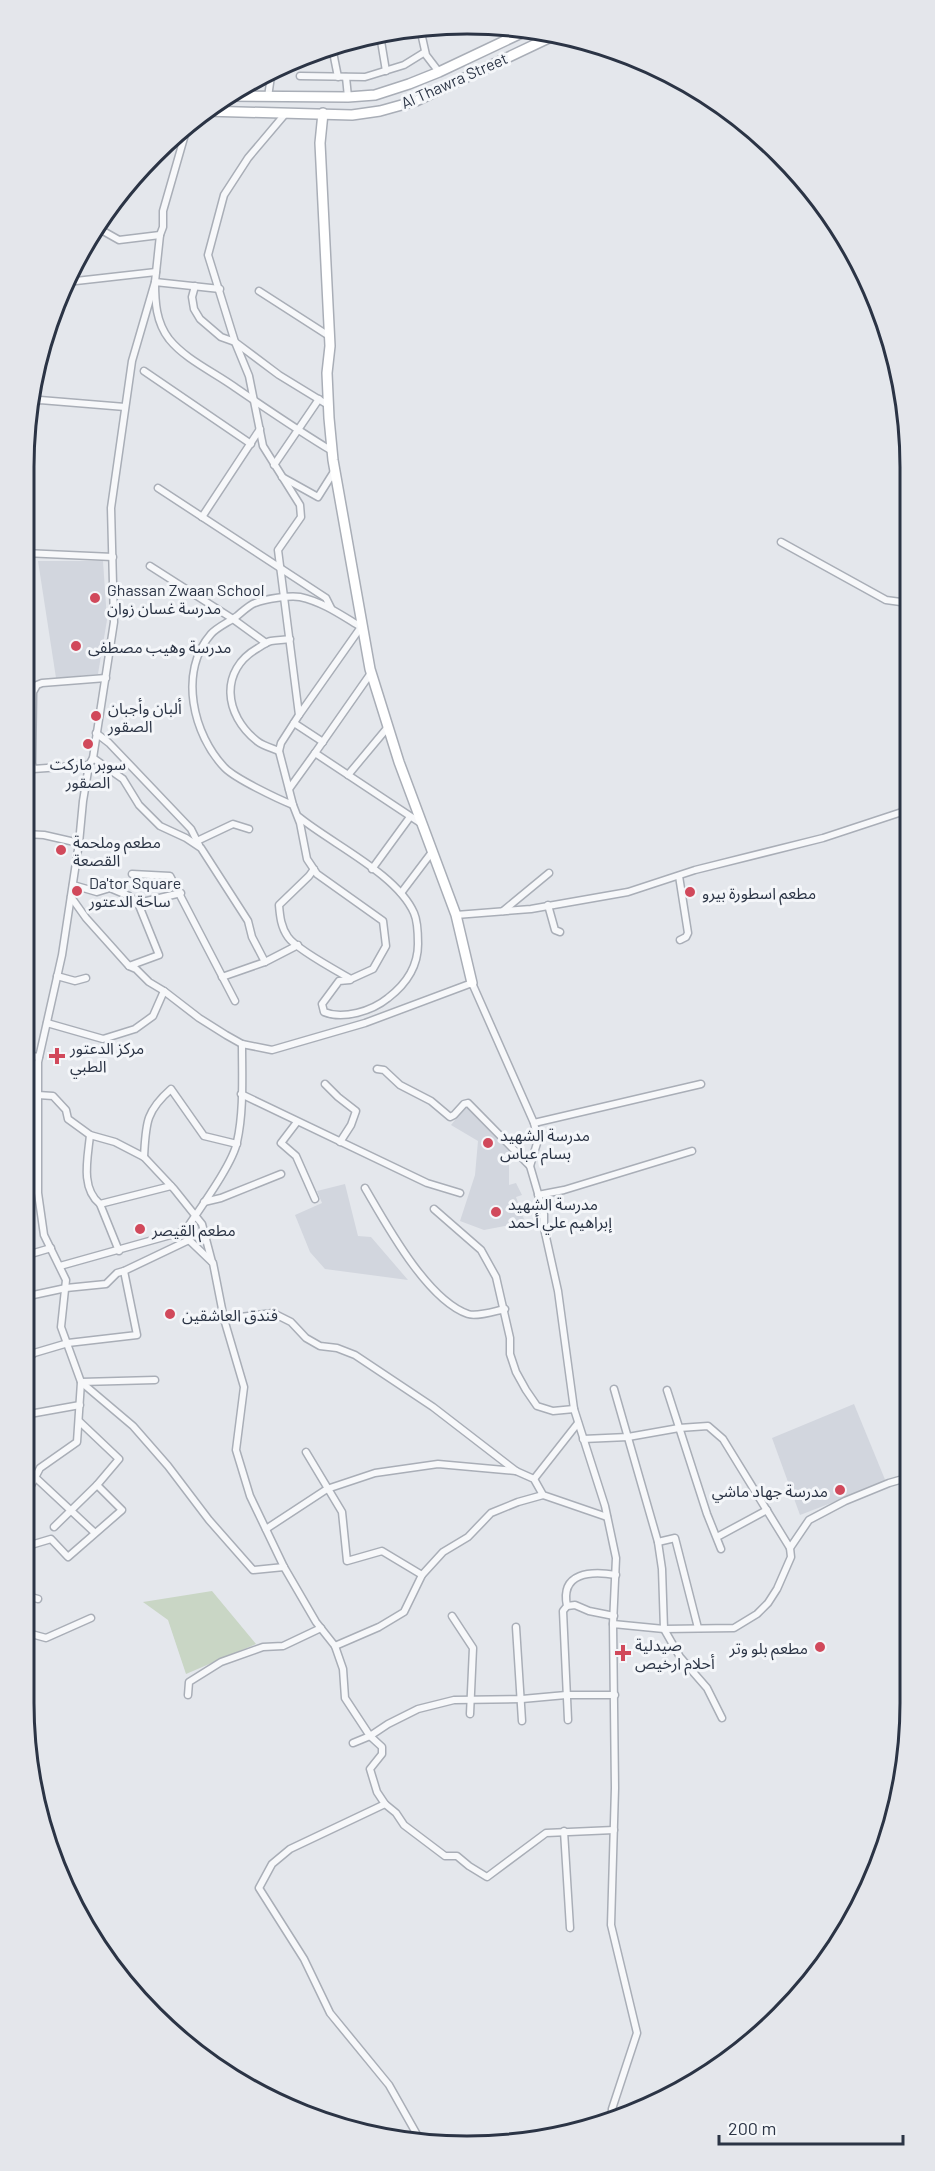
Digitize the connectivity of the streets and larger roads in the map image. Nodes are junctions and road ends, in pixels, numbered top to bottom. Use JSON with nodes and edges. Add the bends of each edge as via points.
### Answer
{"nodes":[{"id":1,"x":422,"y":37,"type":"edge"},
{"id":2,"x":513,"y":37,"type":"edge"},
{"id":3,"x":542,"y":41,"type":"edge"},
{"id":4,"x":381,"y":43,"type":"edge"},
{"id":5,"x":425,"y":52,"type":"junction"},
{"id":6,"x":334,"y":55,"type":"edge"},
{"id":7,"x":386,"y":71,"type":"junction"},
{"id":8,"x":439,"y":72,"type":"junction"},
{"id":9,"x":300,"y":76,"type":"dead end"},
{"id":10,"x":338,"y":77,"type":"junction"},
{"id":11,"x":346,"y":77,"type":"junction"},
{"id":12,"x":270,"y":82,"type":"edge"},
{"id":13,"x":245,"y":96,"type":"edge"},
{"id":14,"x":348,"y":96,"type":"junction"},
{"id":15,"x":268,"y":97,"type":"junction"},
{"id":16,"x":221,"y":111,"type":"edge"},
{"id":17,"x":286,"y":113,"type":"junction"},
{"id":18,"x":323,"y":113,"type":"junction"},
{"id":19,"x":183,"y":141,"type":"edge"},
{"id":20,"x":104,"y":232,"type":"edge"},
{"id":21,"x":160,"y":235,"type":"junction"},
{"id":22,"x":156,"y":272,"type":"junction"},
{"id":23,"x":77,"y":281,"type":"edge"},
{"id":24,"x":155,"y":282,"type":"junction"},
{"id":25,"x":195,"y":286,"type":"junction"},
{"id":26,"x":220,"y":289,"type":"junction"},
{"id":27,"x":259,"y":291,"type":"dead end"},
{"id":28,"x":329,"y":336,"type":"junction"},
{"id":29,"x":235,"y":342,"type":"junction"},
{"id":30,"x":144,"y":371,"type":"dead end"},
{"id":31,"x":319,"y":399,"type":"junction"},
{"id":32,"x":40,"y":400,"type":"edge"},
{"id":33,"x":255,"y":401,"type":"junction"},
{"id":34,"x":328,"y":405,"type":"junction"},
{"id":35,"x":125,"y":407,"type":"junction"},
{"id":36,"x":261,"y":428,"type":"junction"},
{"id":37,"x":298,"y":430,"type":"junction"},
{"id":38,"x":251,"y":444,"type":"junction"},
{"id":39,"x":332,"y":452,"type":"junction"},
{"id":40,"x":274,"y":465,"type":"junction"},
{"id":41,"x":335,"y":470,"type":"junction"},
{"id":42,"x":281,"y":477,"type":"junction"},
{"id":43,"x":158,"y":488,"type":"dead end"},
{"id":44,"x":202,"y":517,"type":"junction"},
{"id":45,"x":781,"y":542,"type":"dead end"},
{"id":46,"x":34,"y":553,"type":"edge"},
{"id":47,"x":113,"y":557,"type":"junction"},
{"id":48,"x":150,"y":566,"type":"dead end"},
{"id":49,"x":281,"y":569,"type":"junction"},
{"id":50,"x":285,"y":597,"type":"junction"},
{"id":51,"x":900,"y":602,"type":"edge"},
{"id":52,"x":331,"y":608,"type":"junction"},
{"id":53,"x":233,"y":619,"type":"junction"},
{"id":54,"x":361,"y":627,"type":"junction"},
{"id":55,"x":290,"y":639,"type":"junction"},
{"id":56,"x":266,"y":643,"type":"junction"},
{"id":57,"x":371,"y":671,"type":"junction"},
{"id":58,"x":106,"y":678,"type":"junction"},
{"id":59,"x":34,"y":690,"type":"edge"},
{"id":60,"x":299,"y":716,"type":"junction"},
{"id":61,"x":294,"y":723,"type":"junction"},
{"id":62,"x":388,"y":726,"type":"junction"},
{"id":63,"x":96,"y":733,"type":"junction"},
{"id":64,"x":323,"y":742,"type":"junction"},
{"id":65,"x":279,"y":751,"type":"junction"},
{"id":66,"x":315,"y":753,"type":"junction"},
{"id":67,"x":93,"y":758,"type":"junction"},
{"id":68,"x":89,"y":765,"type":"junction"},
{"id":69,"x":34,"y":770,"type":"edge"},
{"id":70,"x":348,"y":775,"type":"junction"},
{"id":71,"x":289,"y":789,"type":"junction"},
{"id":72,"x":293,"y":804,"type":"junction"},
{"id":73,"x":900,"y":813,"type":"edge"},
{"id":74,"x":298,"y":816,"type":"junction"},
{"id":75,"x":410,"y":816,"type":"junction"},
{"id":76,"x":422,"y":824,"type":"junction"},
{"id":77,"x":249,"y":829,"type":"dead end"},
{"id":78,"x":34,"y":834,"type":"edge"},
{"id":79,"x":197,"y":841,"type":"junction"},
{"id":80,"x":79,"y":843,"type":"junction"},
{"id":81,"x":201,"y":848,"type":"junction"},
{"id":82,"x":432,"y":852,"type":"junction"},
{"id":83,"x":314,"y":869,"type":"junction"},
{"id":84,"x":372,"y":869,"type":"junction"},
{"id":85,"x":549,"y":873,"type":"dead end"},
{"id":86,"x":132,"y":874,"type":"dead end"},
{"id":87,"x":679,"y":876,"type":"junction"},
{"id":88,"x":73,"y":885,"type":"junction"},
{"id":89,"x":181,"y":894,"type":"junction"},
{"id":90,"x":401,"y":894,"type":"junction"},
{"id":91,"x":71,"y":897,"type":"junction"},
{"id":92,"x":138,"y":903,"type":"junction"},
{"id":93,"x":548,"y":905,"type":"junction"},
{"id":94,"x":502,"y":911,"type":"junction"},
{"id":95,"x":456,"y":915,"type":"junction"},
{"id":96,"x":560,"y":932,"type":"dead end"},
{"id":97,"x":680,"y":940,"type":"dead end"},
{"id":98,"x":298,"y":945,"type":"junction"},
{"id":99,"x":265,"y":962,"type":"junction"},
{"id":100,"x":129,"y":966,"type":"junction"},
{"id":101,"x":57,"y":976,"type":"junction"},
{"id":102,"x":222,"y":977,"type":"junction"},
{"id":103,"x":86,"y":978,"type":"dead end"},
{"id":104,"x":351,"y":980,"type":"junction"},
{"id":105,"x":472,"y":983,"type":"junction"},
{"id":106,"x":164,"y":990,"type":"junction"},
{"id":107,"x":235,"y":1001,"type":"dead end"},
{"id":108,"x":47,"y":1023,"type":"junction"},
{"id":109,"x":242,"y":1044,"type":"junction"},
{"id":110,"x":34,"y":1056,"type":"edge"},
{"id":111,"x":39,"y":1057,"type":"junction"},
{"id":112,"x":377,"y":1069,"type":"dead end"},
{"id":113,"x":325,"y":1084,"type":"dead end"},
{"id":114,"x":701,"y":1084,"type":"dead end"},
{"id":115,"x":241,"y":1094,"type":"junction"},
{"id":116,"x":38,"y":1095,"type":"junction"},
{"id":117,"x":297,"y":1122,"type":"junction"},
{"id":118,"x":534,"y":1123,"type":"junction"},
{"id":119,"x":90,"y":1135,"type":"junction"},
{"id":120,"x":340,"y":1142,"type":"junction"},
{"id":121,"x":237,"y":1144,"type":"junction"},
{"id":122,"x":692,"y":1151,"type":"dead end"},
{"id":123,"x":144,"y":1157,"type":"junction"},
{"id":124,"x":531,"y":1166,"type":"junction"},
{"id":125,"x":280,"y":1174,"type":"dead end"},
{"id":126,"x":171,"y":1186,"type":"junction"},
{"id":127,"x":365,"y":1188,"type":"dead end"},
{"id":128,"x":460,"y":1193,"type":"dead end"},
{"id":129,"x":538,"y":1195,"type":"junction"},
{"id":130,"x":315,"y":1199,"type":"dead end"},
{"id":131,"x":204,"y":1202,"type":"junction"},
{"id":132,"x":100,"y":1204,"type":"junction"},
{"id":133,"x":434,"y":1209,"type":"dead end"},
{"id":134,"x":195,"y":1216,"type":"junction"},
{"id":135,"x":185,"y":1231,"type":"junction"},
{"id":136,"x":189,"y":1240,"type":"junction"},
{"id":137,"x":51,"y":1248,"type":"junction"},
{"id":138,"x":119,"y":1251,"type":"junction"},
{"id":139,"x":34,"y":1253,"type":"edge"},
{"id":140,"x":213,"y":1263,"type":"junction"},
{"id":141,"x":60,"y":1266,"type":"junction"},
{"id":142,"x":124,"y":1271,"type":"junction"},
{"id":143,"x":66,"y":1288,"type":"junction"},
{"id":144,"x":34,"y":1295,"type":"edge"},
{"id":145,"x":505,"y":1309,"type":"junction"},
{"id":146,"x":224,"y":1319,"type":"junction"},
{"id":147,"x":68,"y":1343,"type":"junction"},
{"id":148,"x":34,"y":1354,"type":"edge"},
{"id":149,"x":155,"y":1380,"type":"dead end"},
{"id":150,"x":81,"y":1382,"type":"junction"},
{"id":151,"x":614,"y":1389,"type":"dead end"},
{"id":152,"x":667,"y":1390,"type":"dead end"},
{"id":153,"x":80,"y":1405,"type":"junction"},
{"id":154,"x":574,"y":1409,"type":"junction"},
{"id":155,"x":34,"y":1413,"type":"edge"},
{"id":156,"x":80,"y":1422,"type":"junction"},
{"id":157,"x":578,"y":1423,"type":"junction"},
{"id":158,"x":679,"y":1428,"type":"junction"},
{"id":159,"x":628,"y":1437,"type":"junction"},
{"id":160,"x":583,"y":1439,"type":"junction"},
{"id":161,"x":306,"y":1452,"type":"dead end"},
{"id":162,"x":516,"y":1472,"type":"junction"},
{"id":163,"x":36,"y":1478,"type":"junction"},
{"id":164,"x":534,"y":1479,"type":"junction"},
{"id":165,"x":900,"y":1480,"type":"edge"},
{"id":166,"x":34,"y":1482,"type":"edge"},
{"id":167,"x":97,"y":1485,"type":"junction"},
{"id":168,"x":327,"y":1489,"type":"junction"},
{"id":169,"x":543,"y":1496,"type":"junction"},
{"id":170,"x":71,"y":1510,"type":"junction"},
{"id":171,"x":767,"y":1510,"type":"junction"},
{"id":172,"x":607,"y":1517,"type":"junction"},
{"id":173,"x":54,"y":1527,"type":"dead end"},
{"id":174,"x":266,"y":1529,"type":"junction"},
{"id":175,"x":95,"y":1533,"type":"junction"},
{"id":176,"x":717,"y":1537,"type":"junction"},
{"id":177,"x":658,"y":1542,"type":"junction"},
{"id":178,"x":34,"y":1544,"type":"edge"},
{"id":179,"x":790,"y":1548,"type":"junction"},
{"id":180,"x":722,"y":1549,"type":"dead end"},
{"id":181,"x":284,"y":1567,"type":"junction"},
{"id":182,"x":422,"y":1575,"type":"junction"},
{"id":183,"x":616,"y":1575,"type":"junction"},
{"id":184,"x":34,"y":1598,"type":"edge"},
{"id":185,"x":38,"y":1599,"type":"dead end"},
{"id":186,"x":567,"y":1606,"type":"junction"},
{"id":187,"x":452,"y":1616,"type":"dead end"},
{"id":188,"x":614,"y":1616,"type":"junction"},
{"id":189,"x":91,"y":1618,"type":"dead end"},
{"id":190,"x":613,"y":1624,"type":"junction"},
{"id":191,"x":516,"y":1627,"type":"dead end"},
{"id":192,"x":321,"y":1628,"type":"junction"},
{"id":193,"x":698,"y":1628,"type":"junction"},
{"id":194,"x":664,"y":1629,"type":"junction"},
{"id":195,"x":34,"y":1635,"type":"edge"},
{"id":196,"x":335,"y":1646,"type":"junction"},
{"id":197,"x":188,"y":1695,"type":"dead end"},
{"id":198,"x":566,"y":1695,"type":"junction"},
{"id":199,"x":615,"y":1695,"type":"junction"},
{"id":200,"x":522,"y":1699,"type":"junction"},
{"id":201,"x":472,"y":1700,"type":"junction"},
{"id":202,"x":470,"y":1714,"type":"dead end"},
{"id":203,"x":722,"y":1718,"type":"dead end"},
{"id":204,"x":568,"y":1720,"type":"dead end"},
{"id":205,"x":522,"y":1721,"type":"dead end"},
{"id":206,"x":370,"y":1736,"type":"junction"},
{"id":207,"x":353,"y":1743,"type":"dead end"},
{"id":208,"x":385,"y":1804,"type":"junction"},
{"id":209,"x":614,"y":1830,"type":"junction"},
{"id":210,"x":564,"y":1831,"type":"junction"},
{"id":211,"x":570,"y":1928,"type":"dead end"},
{"id":212,"x":612,"y":2112,"type":"edge"},
{"id":213,"x":416,"y":2134,"type":"edge"}],
"edges":[{"from":1,"to":5,"type":"street"},
{"from":2,"to":8,"type":"street","name":"Al Thawra Street"},
{"from":3,"to":18,"type":"street","name":"Al Thawra Street","via":[[416,100],[380,111]]},
{"from":4,"to":7,"type":"street"},
{"from":5,"to":7,"type":"street"},
{"from":5,"to":8,"type":"street"},
{"from":6,"to":10,"type":"street"},
{"from":7,"to":11,"type":"street"},
{"from":8,"to":14,"type":"street","name":"Al Thawra Street","via":[[375,95]]},
{"from":9,"to":10,"type":"street"},
{"from":10,"to":11,"type":"street"},
{"from":11,"to":14,"type":"street"},
{"from":12,"to":15,"type":"street"},
{"from":13,"to":15,"type":"street","name":"Al Thawra Street"},
{"from":14,"to":15,"type":"street","name":"Al Thawra Street"},
{"from":16,"to":17,"type":"street","name":"Al Thawra Street"},
{"from":17,"to":18,"type":"street","name":"Al Thawra Street"},
{"from":17,"to":26,"type":"street","via":[[248,158],[224,195],[208,255]]},
{"from":18,"to":28,"type":"street","via":[[320,143]]},
{"from":19,"to":21,"type":"street"},
{"from":20,"to":21,"type":"street","via":[[119,240]]},
{"from":21,"to":22,"type":"street"},
{"from":22,"to":23,"type":"street"},
{"from":22,"to":24,"type":"street"},
{"from":24,"to":25,"type":"street"},
{"from":24,"to":33,"type":"street","via":[[155,304],[169,339]]},
{"from":24,"to":35,"type":"street","via":[[132,361]]},
{"from":25,"to":26,"type":"street"},
{"from":25,"to":29,"type":"street","via":[[192,297],[200,319],[221,337]]},
{"from":26,"to":29,"type":"street"},
{"from":27,"to":28,"type":"street"},
{"from":28,"to":34,"type":"street"},
{"from":29,"to":31,"type":"street"},
{"from":29,"to":33,"type":"street"},
{"from":30,"to":38,"type":"street"},
{"from":31,"to":34,"type":"street"},
{"from":31,"to":37,"type":"street"},
{"from":32,"to":35,"type":"street"},
{"from":33,"to":36,"type":"street"},
{"from":33,"to":37,"type":"street"},
{"from":34,"to":39,"type":"street"},
{"from":35,"to":47,"type":"street","via":[[111,508]]},
{"from":36,"to":38,"type":"street"},
{"from":36,"to":40,"type":"street","via":[[263,446]]},
{"from":37,"to":39,"type":"street"},
{"from":37,"to":40,"type":"street"},
{"from":38,"to":44,"type":"street"},
{"from":39,"to":41,"type":"street"},
{"from":40,"to":42,"type":"street"},
{"from":41,"to":42,"type":"street","via":[[318,497]]},
{"from":41,"to":57,"type":"street"},
{"from":42,"to":49,"type":"street","via":[[300,505],[301,517],[278,550]]},
{"from":43,"to":44,"type":"street"},
{"from":44,"to":49,"type":"street"},
{"from":45,"to":51,"type":"street","via":[[870,592]]},
{"from":46,"to":47,"type":"street"},
{"from":47,"to":58,"type":"street","via":[[114,622]]},
{"from":48,"to":53,"type":"street"},
{"from":49,"to":50,"type":"street"},
{"from":49,"to":52,"type":"street","via":[[326,598]]},
{"from":50,"to":52,"type":"street","via":[[298,597]]},
{"from":50,"to":53,"type":"street","via":[[254,603]]},
{"from":50,"to":55,"type":"street"},
{"from":52,"to":54,"type":"street"},
{"from":53,"to":56,"type":"street"},
{"from":53,"to":72,"type":"street","via":[[211,633],[199,653],[192,683],[201,732],[226,770]]},
{"from":54,"to":57,"type":"street"},
{"from":54,"to":60,"type":"street"},
{"from":55,"to":56,"type":"street"},
{"from":55,"to":60,"type":"street"},
{"from":56,"to":65,"type":"street","via":[[247,655],[233,672],[230,693],[234,711],[245,728],[258,742]]},
{"from":57,"to":62,"type":"street"},
{"from":57,"to":64,"type":"street"},
{"from":58,"to":59,"type":"street","via":[[42,682]]},
{"from":58,"to":63,"type":"street"},
{"from":60,"to":61,"type":"street"},
{"from":61,"to":64,"type":"street"},
{"from":61,"to":65,"type":"street"},
{"from":62,"to":70,"type":"street"},
{"from":62,"to":76,"type":"street"},
{"from":63,"to":67,"type":"street"},
{"from":63,"to":79,"type":"street","via":[[191,830]]},
{"from":64,"to":66,"type":"street"},
{"from":65,"to":71,"type":"street"},
{"from":66,"to":70,"type":"street"},
{"from":66,"to":71,"type":"street"},
{"from":67,"to":68,"type":"street"},
{"from":67,"to":81,"type":"street","via":[[123,779],[139,805],[160,826]]},
{"from":68,"to":69,"type":"street"},
{"from":68,"to":80,"type":"street"},
{"from":70,"to":75,"type":"street"},
{"from":71,"to":72,"type":"street"},
{"from":72,"to":74,"type":"street"},
{"from":73,"to":87,"type":"street","via":[[823,838]]},
{"from":74,"to":83,"type":"street","via":[[307,859]]},
{"from":74,"to":84,"type":"street"},
{"from":75,"to":76,"type":"street"},
{"from":75,"to":84,"type":"street"},
{"from":76,"to":82,"type":"street"},
{"from":77,"to":79,"type":"street","via":[[233,824]]},
{"from":78,"to":80,"type":"street"},
{"from":79,"to":81,"type":"street"},
{"from":80,"to":88,"type":"street"},
{"from":81,"to":99,"type":"street","via":[[248,921]]},
{"from":82,"to":90,"type":"street"},
{"from":82,"to":95,"type":"street"},
{"from":83,"to":98,"type":"street","via":[[279,905],[280,921]]},
{"from":83,"to":104,"type":"street","via":[[383,921],[386,946],[373,969]]},
{"from":84,"to":90,"type":"street"},
{"from":85,"to":94,"type":"street"},
{"from":86,"to":89,"type":"street","via":[[170,876]]},
{"from":87,"to":93,"type":"street","via":[[628,892]]},
{"from":87,"to":97,"type":"street","via":[[688,933]]},
{"from":88,"to":91,"type":"street"},
{"from":88,"to":92,"type":"street","via":[[97,892],[110,888]]},
{"from":89,"to":92,"type":"street"},
{"from":89,"to":102,"type":"street"},
{"from":90,"to":104,"type":"street","via":[[415,914],[418,932],[418,950],[403,986],[371,1009],[333,1016],[324,1012],[322,1004],[339,981]]},
{"from":91,"to":100,"type":"street"},
{"from":91,"to":101,"type":"street"},
{"from":92,"to":100,"type":"street","via":[[159,954]]},
{"from":93,"to":94,"type":"street"},
{"from":93,"to":96,"type":"street","via":[[555,930]]},
{"from":94,"to":95,"type":"street"},
{"from":95,"to":105,"type":"street"},
{"from":98,"to":99,"type":"street"},
{"from":98,"to":104,"type":"street"},
{"from":99,"to":102,"type":"street"},
{"from":100,"to":106,"type":"street"},
{"from":101,"to":103,"type":"street","via":[[75,981]]},
{"from":101,"to":108,"type":"street"},
{"from":102,"to":107,"type":"street"},
{"from":105,"to":109,"type":"street","via":[[365,1023],[272,1050]]},
{"from":105,"to":118,"type":"street"},
{"from":106,"to":108,"type":"street","via":[[153,1016],[135,1029],[103,1039]]},
{"from":106,"to":109,"type":"street","via":[[199,1018]]},
{"from":108,"to":111,"type":"street"},
{"from":109,"to":115,"type":"street"},
{"from":110,"to":111,"type":"street"},
{"from":111,"to":116,"type":"street"},
{"from":112,"to":124,"type":"street","via":[[384,1070],[450,1117],[468,1103]]},
{"from":113,"to":120,"type":"street","via":[[356,1111]]},
{"from":114,"to":118,"type":"street"},
{"from":115,"to":117,"type":"street"},
{"from":115,"to":121,"type":"street"},
{"from":116,"to":119,"type":"street","via":[[53,1096],[66,1110],[68,1119]]},
{"from":116,"to":137,"type":"street","via":[[38,1193],[44,1235]]},
{"from":117,"to":120,"type":"street"},
{"from":117,"to":130,"type":"street","via":[[281,1143],[296,1156]]},
{"from":118,"to":124,"type":"street","via":[[538,1140]]},
{"from":119,"to":123,"type":"street"},
{"from":119,"to":132,"type":"street","via":[[88,1187]]},
{"from":120,"to":128,"type":"street","via":[[427,1183]]},
{"from":121,"to":123,"type":"street","via":[[204,1136],[171,1089],[146,1122]]},
{"from":121,"to":131,"type":"street"},
{"from":122,"to":129,"type":"street"},
{"from":123,"to":126,"type":"street"},
{"from":124,"to":129,"type":"street"},
{"from":125,"to":131,"type":"street"},
{"from":126,"to":132,"type":"street"},
{"from":126,"to":134,"type":"street"},
{"from":127,"to":145,"type":"street","via":[[418,1271],[444,1300],[469,1315]]},
{"from":129,"to":154,"type":"street","via":[[558,1291]]},
{"from":131,"to":134,"type":"street"},
{"from":132,"to":138,"type":"street"},
{"from":133,"to":145,"type":"street","via":[[481,1250],[496,1277]]},
{"from":134,"to":135,"type":"street"},
{"from":134,"to":140,"type":"street","via":[[202,1224]]},
{"from":135,"to":136,"type":"street"},
{"from":135,"to":138,"type":"street"},
{"from":136,"to":140,"type":"street"},
{"from":136,"to":142,"type":"street"},
{"from":137,"to":139,"type":"street"},
{"from":137,"to":141,"type":"street"},
{"from":138,"to":141,"type":"street"},
{"from":140,"to":146,"type":"street"},
{"from":141,"to":143,"type":"street"},
{"from":142,"to":143,"type":"street","via":[[106,1284]]},
{"from":142,"to":147,"type":"street","via":[[137,1335]]},
{"from":143,"to":144,"type":"street"},
{"from":143,"to":147,"type":"street","via":[[62,1327]]},
{"from":145,"to":154,"type":"street","via":[[510,1354],[537,1406],[553,1411]]},
{"from":146,"to":162,"type":"street","via":[[273,1313],[320,1346],[355,1354],[433,1407]]},
{"from":146,"to":174,"type":"street","via":[[244,1387],[236,1450],[250,1496]]},
{"from":147,"to":148,"type":"street"},
{"from":147,"to":150,"type":"street"},
{"from":149,"to":150,"type":"street"},
{"from":150,"to":153,"type":"street"},
{"from":150,"to":181,"type":"street","via":[[133,1426],[253,1570]]},
{"from":151,"to":159,"type":"street"},
{"from":152,"to":158,"type":"street"},
{"from":153,"to":155,"type":"street"},
{"from":153,"to":156,"type":"street"},
{"from":154,"to":157,"type":"street"},
{"from":156,"to":163,"type":"street","via":[[77,1442],[40,1468]]},
{"from":156,"to":167,"type":"street","via":[[119,1459]]},
{"from":157,"to":160,"type":"street"},
{"from":157,"to":164,"type":"street"},
{"from":158,"to":159,"type":"street"},
{"from":158,"to":171,"type":"street","via":[[708,1426],[723,1439]]},
{"from":158,"to":176,"type":"street"},
{"from":159,"to":160,"type":"street"},
{"from":159,"to":177,"type":"street"},
{"from":160,"to":172,"type":"street"},
{"from":161,"to":168,"type":"street"},
{"from":162,"to":164,"type":"street"},
{"from":162,"to":168,"type":"street","via":[[438,1464],[375,1473]]},
{"from":163,"to":166,"type":"street"},
{"from":163,"to":170,"type":"street"},
{"from":164,"to":169,"type":"street"},
{"from":165,"to":179,"type":"street","via":[[809,1520]]},
{"from":167,"to":170,"type":"street"},
{"from":167,"to":175,"type":"street","via":[[122,1510]]},
{"from":168,"to":174,"type":"street"},
{"from":168,"to":182,"type":"street","via":[[342,1512],[347,1561],[382,1551]]},
{"from":169,"to":172,"type":"street"},
{"from":169,"to":182,"type":"street","via":[[491,1513],[468,1538],[442,1552]]},
{"from":170,"to":173,"type":"street"},
{"from":170,"to":175,"type":"street"},
{"from":171,"to":176,"type":"street"},
{"from":171,"to":179,"type":"street"},
{"from":172,"to":183,"type":"street"},
{"from":174,"to":181,"type":"street"},
{"from":175,"to":178,"type":"street","via":[[68,1557],[51,1539]]},
{"from":176,"to":180,"type":"street"},
{"from":177,"to":193,"type":"street","via":[[675,1538]]},
{"from":177,"to":194,"type":"street"},
{"from":179,"to":193,"type":"street","via":[[791,1557],[777,1589],[757,1614],[735,1628]]},
{"from":181,"to":192,"type":"street"},
{"from":182,"to":196,"type":"street","via":[[404,1612]]},
{"from":183,"to":186,"type":"street","via":[[580,1576],[569,1583],[564,1594]]},
{"from":183,"to":188,"type":"street"},
{"from":184,"to":185,"type":"street"},
{"from":186,"to":188,"type":"street"},
{"from":186,"to":198,"type":"street","via":[[563,1611]]},
{"from":187,"to":201,"type":"street","via":[[473,1648]]},
{"from":188,"to":190,"type":"street"},
{"from":189,"to":195,"type":"street","via":[[46,1638]]},
{"from":190,"to":194,"type":"street"},
{"from":190,"to":199,"type":"street"},
{"from":191,"to":200,"type":"street"},
{"from":192,"to":196,"type":"street"},
{"from":192,"to":197,"type":"street","via":[[283,1646],[263,1647],[222,1662],[189,1682]]},
{"from":193,"to":194,"type":"street"},
{"from":194,"to":203,"type":"street","via":[[680,1657],[707,1688]]},
{"from":196,"to":206,"type":"street","via":[[343,1669],[345,1698]]},
{"from":198,"to":199,"type":"street"},
{"from":198,"to":200,"type":"street"},
{"from":198,"to":204,"type":"street"},
{"from":199,"to":209,"type":"street"},
{"from":200,"to":201,"type":"street"},
{"from":200,"to":205,"type":"street"},
{"from":201,"to":202,"type":"street"},
{"from":201,"to":206,"type":"street","via":[[418,1708]]},
{"from":206,"to":207,"type":"street"},
{"from":206,"to":208,"type":"street","via":[[382,1747],[382,1754],[370,1769]]},
{"from":208,"to":210,"type":"street","via":[[404,1825],[445,1856],[457,1856],[488,1877],[546,1833]]},
{"from":208,"to":213,"type":"street","via":[[290,1849],[272,1864],[260,1888],[304,1959],[330,2013],[389,2085]]},
{"from":209,"to":210,"type":"street"},
{"from":209,"to":212,"type":"street","via":[[611,1925],[637,2033]]},
{"from":210,"to":211,"type":"street"}]}
